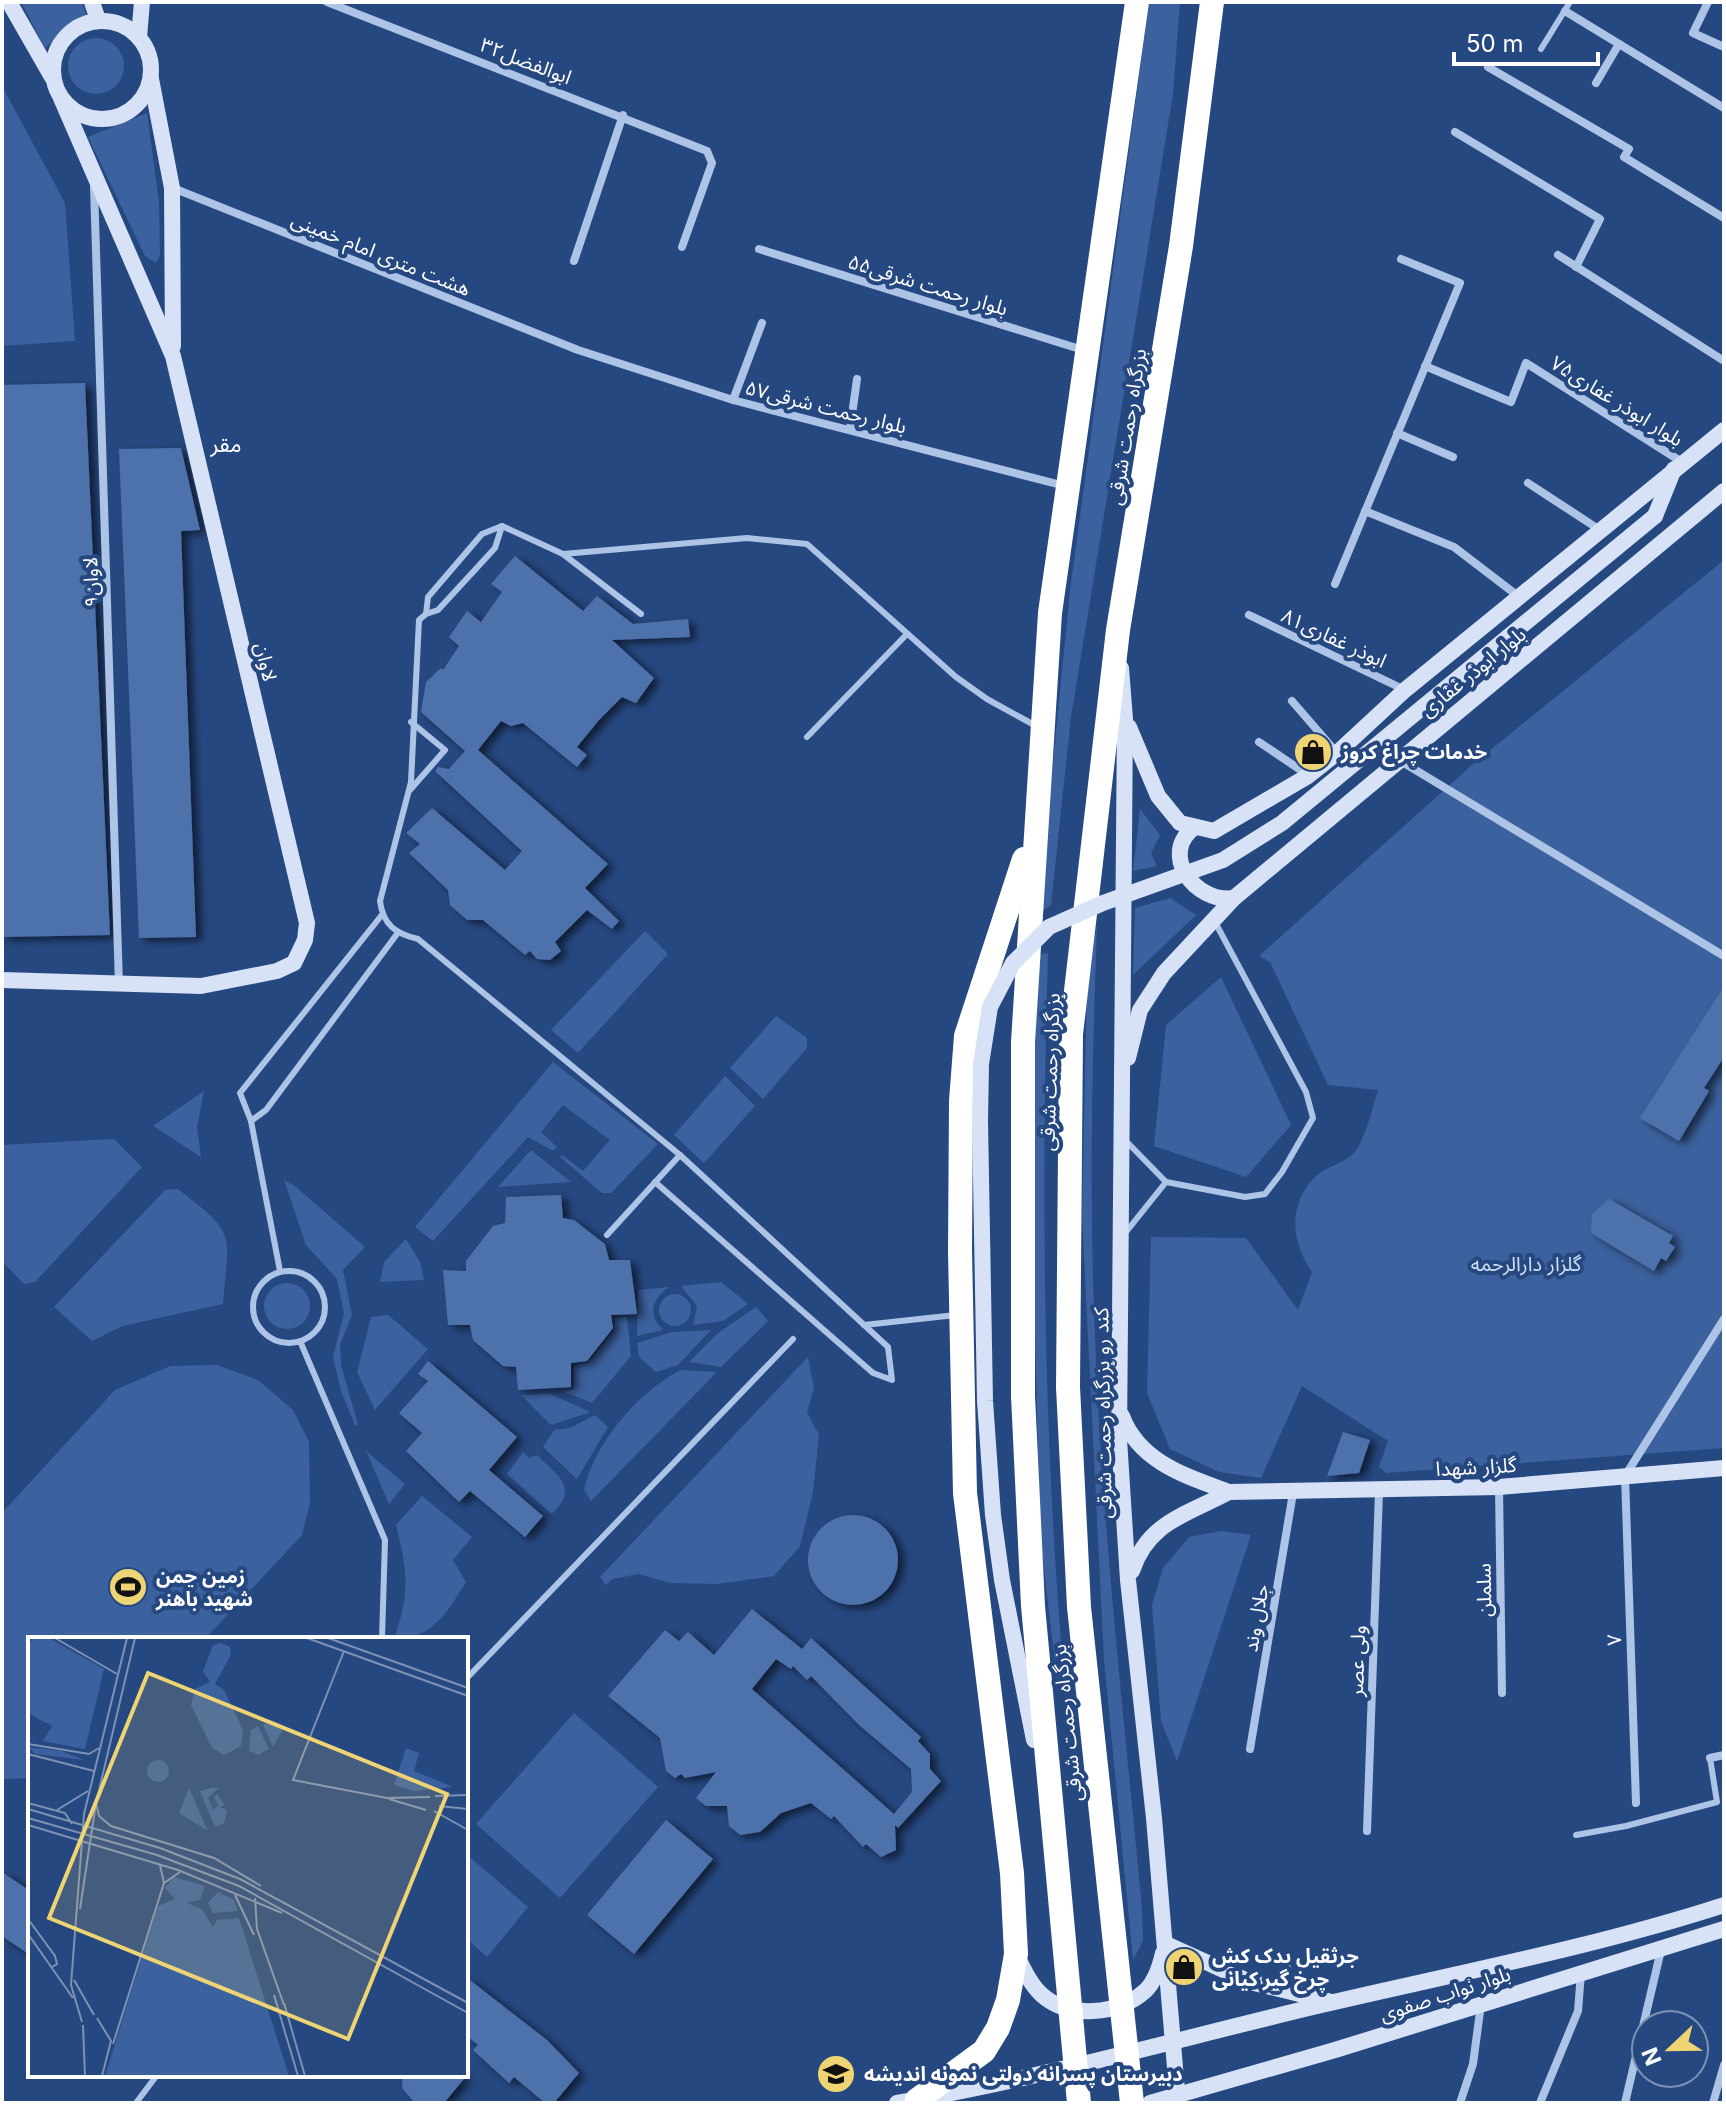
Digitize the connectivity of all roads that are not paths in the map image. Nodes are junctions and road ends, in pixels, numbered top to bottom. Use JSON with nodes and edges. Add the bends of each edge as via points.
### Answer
{"nodes":[{"id":1,"x":9,"y":2,"type":"edge"},
{"id":2,"x":92,"y":2,"type":"edge"},
{"id":3,"x":142,"y":2,"type":"edge"},
{"id":4,"x":327,"y":2,"type":"edge"},
{"id":5,"x":1137,"y":2,"type":"edge"},
{"id":6,"x":1212,"y":2,"type":"edge"},
{"id":7,"x":1570,"y":2,"type":"edge"},
{"id":8,"x":1708,"y":2,"type":"edge"},
{"id":9,"x":1565,"y":11,"type":"junction"},
{"id":10,"x":98,"y":20,"type":"junction"},
{"id":11,"x":139,"y":37,"type":"junction"},
{"id":12,"x":1619,"y":44,"type":"junction"},
{"id":13,"x":1724,"y":47,"type":"edge"},
{"id":14,"x":1541,"y":49,"type":"dead end"},
{"id":15,"x":1488,"y":67,"type":"dead end"},
{"id":16,"x":150,"y":76,"type":"junction"},
{"id":17,"x":53,"y":79,"type":"junction"},
{"id":18,"x":1596,"y":83,"type":"dead end"},
{"id":19,"x":61,"y":98,"type":"junction"},
{"id":20,"x":1724,"y":108,"type":"edge"},
{"id":21,"x":623,"y":115,"type":"junction"},
{"id":22,"x":1455,"y":132,"type":"dead end"},
{"id":23,"x":94,"y":177,"type":"junction"},
{"id":24,"x":172,"y":188,"type":"junction"},
{"id":25,"x":1724,"y":218,"type":"edge"},
{"id":26,"x":682,"y":247,"type":"dead end"},
{"id":27,"x":759,"y":249,"type":"dead end"},
{"id":28,"x":1558,"y":255,"type":"dead end"},
{"id":29,"x":1401,"y":259,"type":"dead end"},
{"id":30,"x":574,"y":261,"type":"dead end"},
{"id":31,"x":1576,"y":267,"type":"junction"},
{"id":32,"x":762,"y":323,"type":"dead end"},
{"id":33,"x":578,"y":350,"type":"joint"},
{"id":34,"x":1087,"y":351,"type":"junction"},
{"id":35,"x":173,"y":356,"type":"junction"},
{"id":36,"x":1724,"y":361,"type":"edge"},
{"id":37,"x":1425,"y":366,"type":"junction"},
{"id":38,"x":857,"y":379,"type":"dead end"},
{"id":39,"x":733,"y":400,"type":"junction"},
{"id":40,"x":850,"y":429,"type":"junction"},
{"id":41,"x":1724,"y":430,"type":"edge"},
{"id":42,"x":1397,"y":433,"type":"junction"},
{"id":43,"x":1453,"y":457,"type":"dead end"},
{"id":44,"x":1679,"y":465,"type":"junction"},
{"id":45,"x":1528,"y":483,"type":"dead end"},
{"id":46,"x":1068,"y":487,"type":"junction"},
{"id":47,"x":1724,"y":491,"type":"edge"},
{"id":48,"x":1365,"y":511,"type":"junction"},
{"id":49,"x":502,"y":526,"type":"junction"},
{"id":50,"x":1600,"y":530,"type":"junction"},
{"id":51,"x":563,"y":554,"type":"junction"},
{"id":52,"x":1335,"y":584,"type":"dead end"},
{"id":53,"x":1518,"y":596,"type":"junction"},
{"id":54,"x":426,"y":614,"type":"junction"},
{"id":55,"x":641,"y":614,"type":"dead end"},
{"id":56,"x":1249,"y":615,"type":"dead end"},
{"id":57,"x":1118,"y":630,"type":"junction"},
{"id":58,"x":907,"y":634,"type":"junction"},
{"id":59,"x":1405,"y":690,"type":"junction"},
{"id":60,"x":1292,"y":701,"type":"dead end"},
{"id":61,"x":1125,"y":719,"type":"junction"},
{"id":62,"x":411,"y":722,"type":"junction"},
{"id":63,"x":1043,"y":730,"type":"junction"},
{"id":64,"x":807,"y":737,"type":"dead end"},
{"id":65,"x":1259,"y":742,"type":"dead end"},
{"id":66,"x":1337,"y":753,"type":"junction"},
{"id":67,"x":1398,"y":759,"type":"junction"},
{"id":68,"x":1308,"y":776,"type":"junction"},
{"id":69,"x":407,"y":793,"type":"junction"},
{"id":70,"x":1038,"y":811,"type":"junction"},
{"id":71,"x":1195,"y":827,"type":"junction"},
{"id":72,"x":1234,"y":898,"type":"junction"},
{"id":73,"x":381,"y":916,"type":"junction"},
{"id":74,"x":1214,"y":920,"type":"junction"},
{"id":75,"x":397,"y":934,"type":"junction"},
{"id":76,"x":1724,"y":956,"type":"edge"},
{"id":77,"x":2,"y":980,"type":"edge"},
{"id":78,"x":119,"y":986,"type":"junction"},
{"id":79,"x":1122,"y":1083,"type":"junction"},
{"id":80,"x":251,"y":1121,"type":"junction"},
{"id":81,"x":1122,"y":1138,"type":"junction"},
{"id":82,"x":680,"y":1155,"type":"junction"},
{"id":83,"x":655,"y":1182,"type":"junction"},
{"id":84,"x":1166,"y":1182,"type":"junction"},
{"id":85,"x":607,"y":1235,"type":"dead end"},
{"id":86,"x":1121,"y":1238,"type":"junction"},
{"id":87,"x":280,"y":1271,"type":"junction"},
{"id":88,"x":961,"y":1315,"type":"junction"},
{"id":89,"x":1724,"y":1319,"type":"edge"},
{"id":90,"x":864,"y":1325,"type":"junction"},
{"id":91,"x":793,"y":1339,"type":"dead end"},
{"id":92,"x":300,"y":1341,"type":"junction"},
{"id":93,"x":1119,"y":1408,"type":"junction"},
{"id":94,"x":1724,"y":1468,"type":"edge"},
{"id":95,"x":1625,"y":1476,"type":"junction"},
{"id":96,"x":1499,"y":1487,"type":"junction"},
{"id":97,"x":1229,"y":1492,"type":"junction"},
{"id":98,"x":1379,"y":1492,"type":"junction"},
{"id":99,"x":1293,"y":1493,"type":"junction"},
{"id":100,"x":1128,"y":1580,"type":"junction"},
{"id":101,"x":382,"y":1637,"type":"edge"},
{"id":102,"x":468,"y":1677,"type":"edge"},
{"id":103,"x":1502,"y":1693,"type":"dead end"},
{"id":104,"x":1250,"y":1749,"type":"dead end"},
{"id":105,"x":1724,"y":1755,"type":"edge"},
{"id":106,"x":1710,"y":1758,"type":"joint"},
{"id":107,"x":1636,"y":1803,"type":"dead end"},
{"id":108,"x":1053,"y":1831,"type":"junction"},
{"id":109,"x":1367,"y":1831,"type":"dead end"},
{"id":110,"x":1576,"y":1835,"type":"dead end"},
{"id":111,"x":1724,"y":1905,"type":"edge"},
{"id":112,"x":1724,"y":1929,"type":"edge"},
{"id":113,"x":1166,"y":1944,"type":"junction"},
{"id":114,"x":1661,"y":1950,"type":"junction"},
{"id":115,"x":1016,"y":1954,"type":"junction"},
{"id":116,"x":1542,"y":1955,"type":"junction"},
{"id":117,"x":1581,"y":1973,"type":"junction"},
{"id":118,"x":1549,"y":1983,"type":"junction"},
{"id":119,"x":1333,"y":2002,"type":"junction"},
{"id":120,"x":1481,"y":2004,"type":"junction"},
{"id":121,"x":1173,"y":2040,"type":"junction"},
{"id":122,"x":1724,"y":2065,"type":"edge"},
{"id":123,"x":156,"y":2077,"type":"edge"},
{"id":124,"x":1178,"y":2099,"type":"edge"},
{"id":125,"x":907,"y":2101,"type":"edge"},
{"id":126,"x":136,"y":2103,"type":"edge"},
{"id":127,"x":1079,"y":2103,"type":"edge"},
{"id":128,"x":1132,"y":2103,"type":"edge"},
{"id":129,"x":1150,"y":2103,"type":"edge"},
{"id":130,"x":1460,"y":2103,"type":"edge"},
{"id":131,"x":1540,"y":2103,"type":"edge"},
{"id":132,"x":1625,"y":2103,"type":"edge"},
{"id":133,"x":1713,"y":2103,"type":"edge"}],
"edges":[{"from":1,"to":17,"type":"main road"},
{"from":2,"to":10,"type":"main road"},
{"from":3,"to":11,"type":"main road"},
{"from":4,"to":21,"type":"street","name":"ابوالفضل۳۲"},
{"from":5,"to":34,"type":"highway","name":"بزرگراه رحمت شرقی"},
{"from":6,"to":57,"type":"highway","name":"بزرگراه رحمت شرقی","via":[[1183,232]]},
{"from":7,"to":9,"type":"lane"},
{"from":8,"to":13,"type":"street","via":[[1693,33]]},
{"from":9,"to":12,"type":"street"},
{"from":9,"to":14,"type":"lane"},
{"from":10,"to":11,"type":"main road","via":[[121,24]]},
{"from":10,"to":17,"type":"main road","via":[[78,25],[62,39],[53,58]]},
{"from":11,"to":16,"type":"main road"},
{"from":12,"to":18,"type":"street"},
{"from":12,"to":20,"type":"street"},
{"from":15,"to":25,"type":"street","via":[[1629,149],[1624,157]]},
{"from":16,"to":19,"type":"main road","via":[[131,109],[107,119],[81,115]]},
{"from":16,"to":24,"type":"main road"},
{"from":17,"to":19,"type":"main road"},
{"from":19,"to":23,"type":"main road","name":"لاوان"},
{"from":21,"to":26,"type":"street","name":"ابوالفضل۳۲","via":[[711,155]]},
{"from":21,"to":30,"type":"street"},
{"from":22,"to":31,"type":"street","via":[[1600,219]]},
{"from":23,"to":35,"type":"main road","name":"لاوان"},
{"from":23,"to":78,"type":"street","name":"۹لاوان"},
{"from":24,"to":33,"type":"street","name":"هشت متری امام خمینی"},
{"from":24,"to":35,"type":"main road"},
{"from":27,"to":34,"type":"street","name":"بلوار رحمت شرقی۵۵"},
{"from":28,"to":31,"type":"street"},
{"from":29,"to":37,"type":"street","via":[[1460,283]]},
{"from":31,"to":36,"type":"street"},
{"from":32,"to":39,"type":"street"},
{"from":33,"to":39,"type":"street","name":"۵۷بلوار رحمت شرقی"},
{"from":34,"to":46,"type":"highway","name":"بزرگراه رحمت شرقی"},
{"from":35,"to":78,"type":"main road","name":"لاوان","via":[[307,923],[294,963],[277,971],[201,986]]},
{"from":37,"to":42,"type":"street"},
{"from":37,"to":44,"type":"street","name":"بلوار ابوذر غفاری۷۵","via":[[1511,402],[1526,363]]},
{"from":38,"to":40,"type":"street"},
{"from":39,"to":40,"type":"street","name":"۵۷بلوار رحمت شرقی"},
{"from":40,"to":46,"type":"street","name":"۵۷بلوار رحمت شرقی"},
{"from":41,"to":44,"type":"main road","name":"بلوار ابوذر غفاری"},
{"from":42,"to":43,"type":"street"},
{"from":42,"to":48,"type":"street"},
{"from":44,"to":50,"type":"main road","name":"بلوار ابوذر غفاری"},
{"from":44,"to":108,"type":"main road","bridge":true,"via":[[1655,516],[1282,823],[1223,860],[1049,927],[1022,952],[990,1007],[981,1064],[985,1401],[993,1515]]},
{"from":45,"to":50,"type":"street"},
{"from":46,"to":63,"type":"highway","name":"بزرگراه رحمت شرقی","via":[[1050,613]]},
{"from":47,"to":67,"type":"main road","name":"بلوار ابوذر غفاری"},
{"from":48,"to":52,"type":"street"},
{"from":48,"to":53,"type":"street","via":[[1454,547]]},
{"from":49,"to":51,"type":"lane"},
{"from":49,"to":54,"type":"lane","via":[[495,548],[438,610]]},
{"from":49,"to":54,"type":"lane","via":[[482,534],[428,597]]},
{"from":50,"to":53,"type":"main road","name":"بلوار ابوذر غفاری"},
{"from":51,"to":55,"type":"lane"},
{"from":51,"to":58,"type":"lane","via":[[747,538],[807,544]]},
{"from":53,"to":59,"type":"main road","name":"بلوار ابوذر غفاری"},
{"from":54,"to":62,"type":"lane","via":[[419,620]]},
{"from":56,"to":59,"type":"street","name":"۸۱ابوذر غفاری"},
{"from":57,"to":61,"type":"main road"},
{"from":57,"to":128,"type":"highway","name":"بزرگراه رحمت شرقی","bridge":true,"via":[[1071,1034],[1068,1387],[1079,1607]]},
{"from":58,"to":63,"type":"lane","via":[[987,699]]},
{"from":58,"to":64,"type":"lane"},
{"from":59,"to":66,"type":"main road","name":"بلوار ابوذر غفاری"},
{"from":60,"to":66,"type":"street"},
{"from":61,"to":71,"type":"main road","via":[[1158,796],[1180,823]]},
{"from":61,"to":79,"type":"main road","name":"کند رو بزرگراه رحمت شرقی"},
{"from":62,"to":69,"type":"lane"},
{"from":62,"to":69,"type":"lane","via":[[445,750]]},
{"from":63,"to":70,"type":"highway","name":"بزرگراه رحمت شرقی"},
{"from":65,"to":68,"type":"street"},
{"from":66,"to":68,"type":"main road","name":"بلوار ابوذر غفاری"},
{"from":67,"to":72,"type":"main road","name":"بلوار ابوذر غفاری"},
{"from":67,"to":76,"type":"street"},
{"from":68,"to":71,"type":"main road","name":"بلوار ابوذر غفاری","via":[[1214,831]]},
{"from":69,"to":73,"type":"lane","via":[[380,901]]},
{"from":70,"to":88,"type":"highway","via":[[966,1036]]},
{"from":70,"to":108,"type":"highway","name":"بزرگراه رحمت شرقی","bridge":true,"via":[[1023,1042],[1023,1396],[1033,1606]]},
{"from":71,"to":72,"type":"main road","via":[[1179,846],[1193,887],[1212,899]]},
{"from":72,"to":74,"type":"main road","name":"بلوار ابوذر غفاری"},
{"from":73,"to":75,"type":"lane"},
{"from":73,"to":80,"type":"lane","via":[[240,1093]]},
{"from":74,"to":79,"type":"main road","name":"بلوار ابوذر غفاری","via":[[1164,973],[1140,1010]]},
{"from":74,"to":84,"type":"lane","via":[[1306,1092],[1313,1118],[1265,1194],[1245,1197]]},
{"from":75,"to":80,"type":"lane","via":[[266,1110]]},
{"from":75,"to":82,"type":"lane","via":[[418,939]]},
{"from":77,"to":78,"type":"main road","name":"لاوان"},
{"from":79,"to":81,"type":"main road","name":"کند رو بزرگراه رحمت شرقی"},
{"from":80,"to":87,"type":"lane"},
{"from":81,"to":84,"type":"lane"},
{"from":81,"to":86,"type":"main road","name":"کند رو بزرگراه رحمت شرقی"},
{"from":82,"to":83,"type":"lane"},
{"from":82,"to":90,"type":"lane"},
{"from":83,"to":85,"type":"lane"},
{"from":83,"to":90,"type":"lane","via":[[873,1373],[892,1380],[888,1347]]},
{"from":84,"to":86,"type":"lane"},
{"from":86,"to":93,"type":"main road","name":"کند رو بزرگراه رحمت شرقی"},
{"from":87,"to":92,"type":"lane","via":[[304,1274],[322,1292],[324,1316],[319,1327]]},
{"from":87,"to":92,"type":"lane","via":[[260,1284],[254,1317],[277,1341]]},
{"from":88,"to":90,"type":"lane"},
{"from":88,"to":115,"type":"highway","via":[[965,1493],[1012,1873]]},
{"from":89,"to":95,"type":"street"},
{"from":91,"to":102,"type":"lane"},
{"from":92,"to":101,"type":"lane","via":[[385,1540]]},
{"from":93,"to":97,"type":"main road","name":"گلزار شهدا","via":[[1129,1436],[1157,1462]]},
{"from":93,"to":100,"type":"main road","name":"کند رو بزرگراه رحمت شرقی"},
{"from":94,"to":95,"type":"main road","name":"گلزار شهدا"},
{"from":95,"to":96,"type":"main road","name":"گلزار شهدا"},
{"from":95,"to":107,"type":"street","name":"۷"},
{"from":96,"to":98,"type":"main road","name":"گلزار شهدا"},
{"from":96,"to":103,"type":"street","name":"سلملن"},
{"from":97,"to":99,"type":"main road","name":"گلزار شهدا"},
{"from":97,"to":100,"type":"main road","name":"گلزار شهدا","via":[[1151,1533]]},
{"from":98,"to":99,"type":"main road","name":"گلزار شهدا"},
{"from":98,"to":109,"type":"street","name":"ولی عصر"},
{"from":99,"to":104,"type":"street","name":"جلال وند"},
{"from":100,"to":113,"type":"main road","name":"کند رو بزرگراه رحمت شرقی"},
{"from":105,"to":106,"type":"street"},
{"from":106,"to":110,"type":"lane","via":[[1717,1802]]},
{"from":108,"to":127,"type":"highway","name":"بزرگراه رحمت شرقی","bridge":true},
{"from":111,"to":116,"type":"main road","name":"بلوار نواب صفوی"},
{"from":112,"to":114,"type":"main road","name":"بلوار نواب صفوی"},
{"from":113,"to":115,"type":"main road","via":[[1145,1991],[1120,2006],[1086,2011],[1067,2010],[1039,1993]]},
{"from":113,"to":119,"type":"main road","via":[[1250,1982]]},
{"from":113,"to":121,"type":"main road","name":"کند رو بزرگراه رحمت شرقی"},
{"from":114,"to":117,"type":"main road","name":"بلوار نواب صفوی"},
{"from":114,"to":132,"type":"street"},
{"from":115,"to":125,"type":"highway","via":[[1008,2000],[984,2051]]},
{"from":116,"to":118,"type":"main road"},
{"from":116,"to":119,"type":"main road","name":"بلوار نواب صفوی"},
{"from":117,"to":118,"type":"main road","name":"بلوار نواب صفوی"},
{"from":117,"to":131,"type":"street","via":[[1578,2011]]},
{"from":118,"to":120,"type":"main road","name":"بلوار نواب صفوی"},
{"from":119,"to":121,"type":"main road","name":"بلوار نواب صفوی"},
{"from":120,"to":124,"type":"main road","name":"بلوار نواب صفوی"},
{"from":120,"to":130,"type":"street","via":[[1473,2064]]},
{"from":121,"to":124,"type":"main road","name":"کند رو بزرگراه رحمت شرقی"},
{"from":121,"to":125,"type":"main road","name":"بلوار نواب صفوی","via":[[1000,2084]]},
{"from":122,"to":133,"type":"street"},
{"from":123,"to":126,"type":"lane"},
{"from":124,"to":129,"type":"main road","name":"بلوار نواب صفوی"}]}
